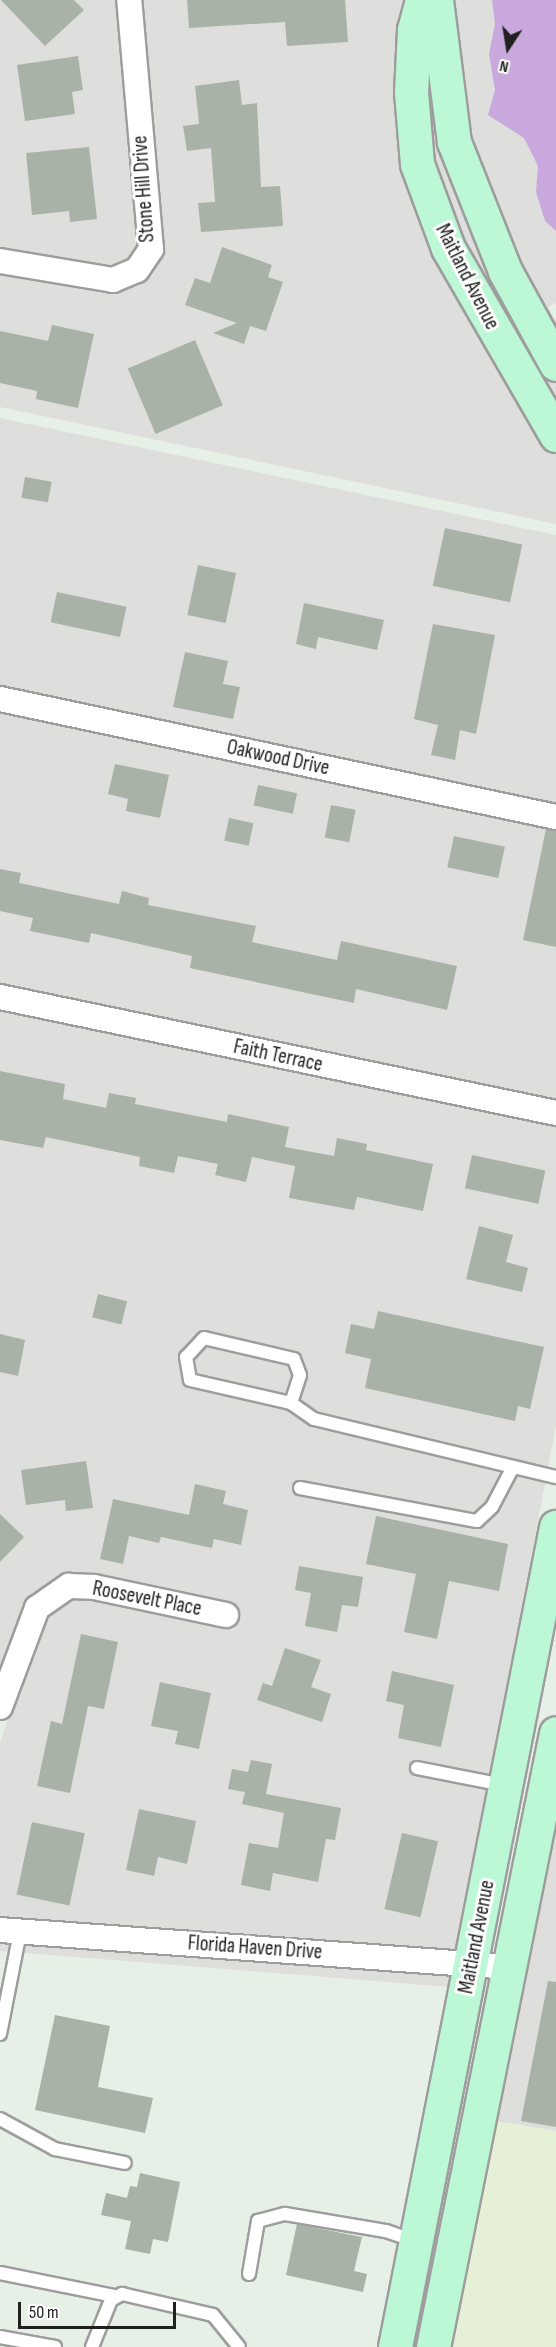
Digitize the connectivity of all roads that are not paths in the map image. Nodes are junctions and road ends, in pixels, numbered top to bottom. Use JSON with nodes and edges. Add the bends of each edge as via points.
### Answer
{"nodes":[{"id":1,"x":129,"y":0,"type":"edge"},
{"id":2,"x":422,"y":0,"type":"edge"},
{"id":3,"x":436,"y":0,"type":"edge"},
{"id":4,"x":0,"y":261,"type":"edge"},
{"id":5,"x":556,"y":364,"type":"edge"},
{"id":6,"x":556,"y":435,"type":"edge"},
{"id":7,"x":0,"y":699,"type":"edge"},
{"id":8,"x":556,"y":817,"type":"edge"},
{"id":9,"x":0,"y":997,"type":"edge"},
{"id":10,"x":556,"y":1113,"type":"edge"},
{"id":11,"x":291,"y":1403,"type":"junction"},
{"id":12,"x":513,"y":1467,"type":"junction"},
{"id":13,"x":556,"y":1477,"type":"edge"},
{"id":14,"x":300,"y":1488,"type":"dead end"},
{"id":15,"x":556,"y":1527,"type":"edge"},
{"id":16,"x":226,"y":1616,"type":"dead end"},
{"id":17,"x":0,"y":1707,"type":"edge"},
{"id":18,"x":556,"y":1733,"type":"edge"},
{"id":19,"x":417,"y":1768,"type":"dead end"},
{"id":20,"x":508,"y":1786,"type":"junction"},
{"id":21,"x":551,"y":1792,"type":"edge"},
{"id":22,"x":10,"y":1931,"type":"edge"},
{"id":23,"x":472,"y":1964,"type":"junction"},
{"id":24,"x":510,"y":1966,"type":"junction"},
{"id":25,"x":0,"y":2034,"type":"edge"},
{"id":26,"x":0,"y":2119,"type":"edge"},
{"id":27,"x":124,"y":2163,"type":"dead end"},
{"id":28,"x":416,"y":2241,"type":"junction"},
{"id":29,"x":0,"y":2273,"type":"edge"},
{"id":30,"x":249,"y":2274,"type":"dead end"},
{"id":31,"x":114,"y":2296,"type":"junction"},
{"id":32,"x":0,"y":2337,"type":"edge"},
{"id":33,"x":394,"y":2346,"type":"edge"},
{"id":34,"x":55,"y":2347,"type":"edge"},
{"id":35,"x":92,"y":2347,"type":"edge"},
{"id":36,"x":238,"y":2347,"type":"edge"},
{"id":37,"x":433,"y":2347,"type":"edge"}],
"edges":[{"from":1,"to":4,"type":"street","name":"Stone Hill Drive","via":[[151,249],[137,270],[113,280]]},
{"from":2,"to":6,"type":"main road","name":"Maitland Avenue","via":[[414,29],[411,92],[417,164],[448,248]]},
{"from":3,"to":5,"type":"main road","name":"Maitland Avenue","via":[[445,92],[458,153],[505,271]]},
{"from":7,"to":8,"type":"street","name":"Oakwood Drive"},
{"from":9,"to":10,"type":"street","name":"Faith Terrace"},
{"from":11,"to":11,"type":"lane","via":[[190,1380],[186,1357],[204,1338],[294,1359],[300,1375]]},
{"from":11,"to":12,"type":"lane","via":[[314,1419]]},
{"from":12,"to":13,"type":"lane"},
{"from":12,"to":14,"type":"lane","via":[[492,1507],[477,1521]]},
{"from":15,"to":20,"type":"main road","name":"Maitland Avenue"},
{"from":16,"to":17,"type":"street","name":"Roosevelt Place","via":[[94,1587],[69,1586],[37,1608]]},
{"from":18,"to":21,"type":"main road","name":"Maitland Avenue"},
{"from":19,"to":20,"type":"lane"},
{"from":20,"to":21,"type":"main road"},
{"from":20,"to":23,"type":"main road","name":"Maitland Avenue"},
{"from":21,"to":24,"type":"main road","name":"Maitland Avenue"},
{"from":22,"to":23,"type":"street","name":"Florida Haven Drive"},
{"from":22,"to":25,"type":"lane"},
{"from":23,"to":24,"type":"street","name":"Florida Haven Drive"},
{"from":23,"to":28,"type":"main road","name":"Maitland Avenue"},
{"from":24,"to":37,"type":"main road","name":"Maitland Avenue"},
{"from":26,"to":27,"type":"lane","via":[[55,2149]]},
{"from":28,"to":30,"type":"lane","via":[[386,2231],[285,2214],[258,2221]]},
{"from":28,"to":33,"type":"main road","name":"Maitland Avenue"},
{"from":29,"to":31,"type":"lane"},
{"from":31,"to":35,"type":"lane"},
{"from":31,"to":36,"type":"lane","via":[[122,2294],[213,2314],[238,2341]]},
{"from":32,"to":34,"type":"lane"}]}
